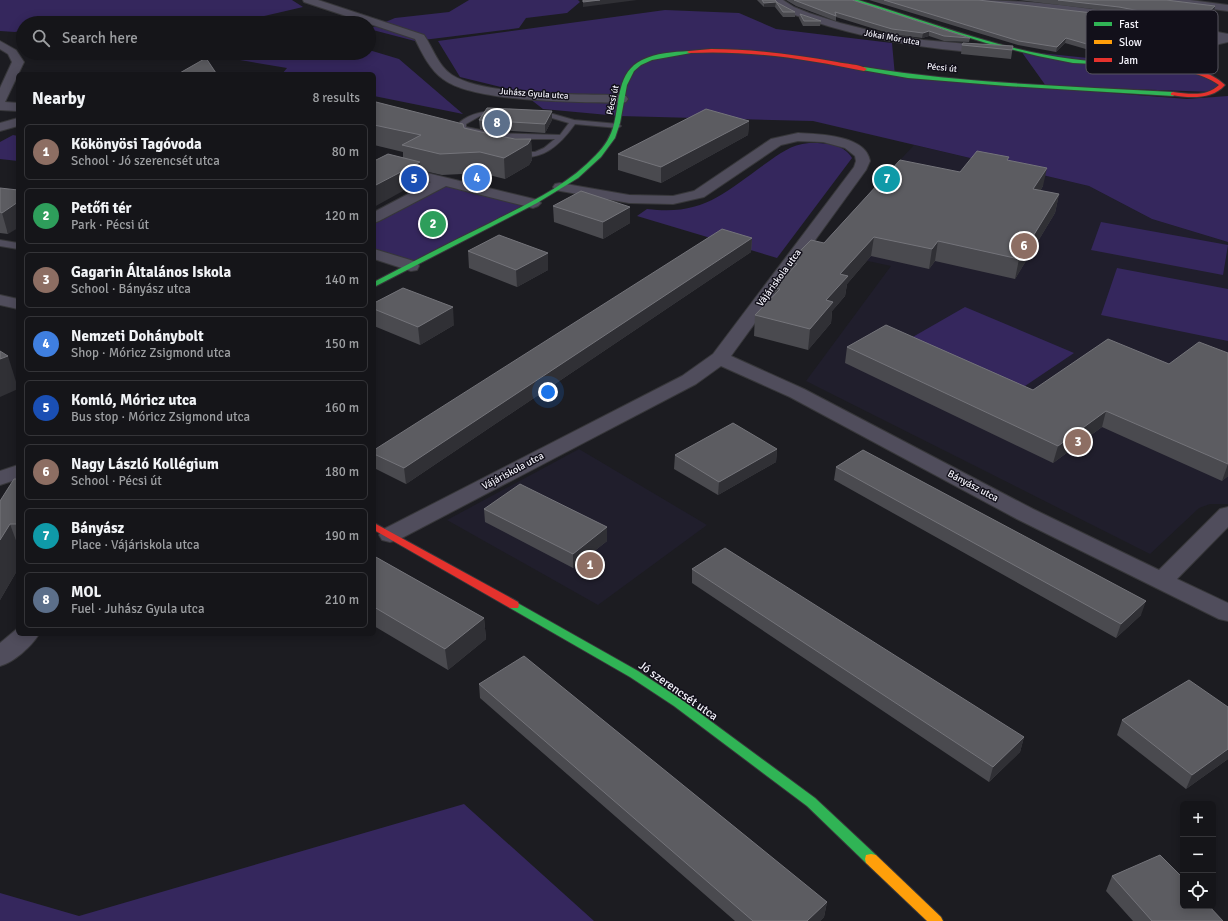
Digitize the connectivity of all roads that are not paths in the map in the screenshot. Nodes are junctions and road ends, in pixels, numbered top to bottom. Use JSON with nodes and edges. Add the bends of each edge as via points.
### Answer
{"nodes":[{"id":1,"x":308,"y":0,"type":"edge"},
{"id":2,"x":777,"y":0,"type":"edge"},
{"id":3,"x":853,"y":0,"type":"edge"},
{"id":4,"x":977,"y":0,"type":"edge"},
{"id":5,"x":1165,"y":0,"type":"edge"},
{"id":6,"x":1228,"y":8,"type":"edge"},
{"id":7,"x":1086,"y":12,"type":"edge"},
{"id":8,"x":1228,"y":12,"type":"edge"},
{"id":9,"x":356,"y":16,"type":"edge"},
{"id":10,"x":376,"y":22,"type":"edge"},
{"id":11,"x":1221,"y":30,"type":"edge"},
{"id":12,"x":1218,"y":41,"type":"edge"},
{"id":13,"x":0,"y":44,"type":"edge"},
{"id":14,"x":1014,"y":50,"type":"junction"},
{"id":15,"x":16,"y":59,"type":"edge"},
{"id":16,"x":17,"y":60,"type":"edge"},
{"id":17,"x":1086,"y":61,"type":"edge"},
{"id":18,"x":1205,"y":74,"type":"edge"},
{"id":19,"x":622,"y":99,"type":"junction"},
{"id":20,"x":0,"y":101,"type":"edge"},
{"id":21,"x":0,"y":106,"type":"edge"},
{"id":22,"x":16,"y":106,"type":"edge"},
{"id":23,"x":505,"y":113,"type":"edge"},
{"id":24,"x":532,"y":115,"type":"edge"},
{"id":25,"x":573,"y":122,"type":"junction"},
{"id":26,"x":16,"y":123,"type":"edge"},
{"id":27,"x":618,"y":126,"type":"junction"},
{"id":28,"x":0,"y":127,"type":"edge"},
{"id":29,"x":562,"y":137,"type":"junction"},
{"id":30,"x":511,"y":154,"type":"edge"},
{"id":31,"x":376,"y":164,"type":"edge"},
{"id":32,"x":444,"y":181,"type":"junction"},
{"id":33,"x":560,"y":187,"type":"junction"},
{"id":34,"x":533,"y":203,"type":"junction"},
{"id":35,"x":376,"y":217,"type":"edge"},
{"id":36,"x":0,"y":243,"type":"edge"},
{"id":37,"x":16,"y":246,"type":"edge"},
{"id":38,"x":376,"y":255,"type":"edge"},
{"id":39,"x":411,"y":266,"type":"junction"},
{"id":40,"x":376,"y":284,"type":"edge"},
{"id":41,"x":720,"y":358,"type":"junction"},
{"id":42,"x":16,"y":472,"type":"edge"},
{"id":43,"x":0,"y":479,"type":"edge"},
{"id":44,"x":1228,"y":514,"type":"edge"},
{"id":45,"x":382,"y":531,"type":"edge"},
{"id":46,"x":1162,"y":580,"type":"junction"},
{"id":47,"x":1228,"y":613,"type":"edge"},
{"id":48,"x":24,"y":636,"type":"edge"},
{"id":49,"x":0,"y":657,"type":"edge"},
{"id":50,"x":936,"y":921,"type":"edge"}],
"edges":[{"from":1,"to":9,"type":"street","name":"Juhász Gyula utca"},
{"from":2,"to":14,"type":"street","name":"Jókai Mór utca","via":[[790,9],[864,34],[950,47]]},
{"from":3,"to":14,"type":"main road","name":"Pécsi út"},
{"from":4,"to":7,"type":"street"},
{"from":5,"to":6,"type":"street"},
{"from":8,"to":11,"type":"street"},
{"from":10,"to":19,"type":"street","name":"Juhász Gyula utca","via":[[420,37],[448,78],[461,84],[510,94]]},
{"from":11,"to":12,"type":"street","via":[[1227,39]]},
{"from":13,"to":15,"type":"street","via":[[12,52]]},
{"from":14,"to":17,"type":"main road","name":"Pécsi út"},
{"from":16,"to":20,"type":"street"},
{"from":18,"to":19,"type":"main road","name":"Pécsi út","via":[[1222,85],[1220,89],[1186,95],[903,75],[760,52],[717,50],[668,55],[638,65],[628,77]]},
{"from":19,"to":27,"type":"main road","name":"Pécsi út"},
{"from":21,"to":22,"type":"street"},
{"from":23,"to":29,"type":"lane","via":[[468,117],[462,123],[463,128],[468,132]]},
{"from":24,"to":25,"type":"lane","via":[[553,116]]},
{"from":25,"to":27,"type":"lane"},
{"from":25,"to":29,"type":"lane"},
{"from":26,"to":28,"type":"street"},
{"from":27,"to":33,"type":"main road","name":"Pécsi út","via":[[606,147],[587,167]]},
{"from":29,"to":30,"type":"lane","via":[[543,152],[527,156]]},
{"from":31,"to":32,"type":"street"},
{"from":32,"to":34,"type":"street"},
{"from":32,"to":35,"type":"street"},
{"from":33,"to":34,"type":"main road","name":"Pécsi út"},
{"from":33,"to":41,"type":"street","name":"Vájáriskola utca","via":[[629,198],[673,200],[699,194],[776,142],[785,139],[830,139],[850,145],[862,154],[861,167]]},
{"from":34,"to":39,"type":"main road","name":"Pécsi út"},
{"from":36,"to":37,"type":"lane"},
{"from":38,"to":39,"type":"street"},
{"from":39,"to":40,"type":"main road","name":"Pécsi út"},
{"from":41,"to":45,"type":"street","name":"Vájáriskola utca","via":[[690,380]]},
{"from":41,"to":46,"type":"street","name":"Bányász utca","via":[[797,393],[1025,514]]},
{"from":42,"to":43,"type":"street"},
{"from":44,"to":46,"type":"street"},
{"from":45,"to":50,"type":"main road","name":"Jó szerencsét utca","via":[[634,674],[678,703],[811,802]]},
{"from":46,"to":47,"type":"street","name":"Bányász utca"},
{"from":48,"to":49,"type":"street"}]}
